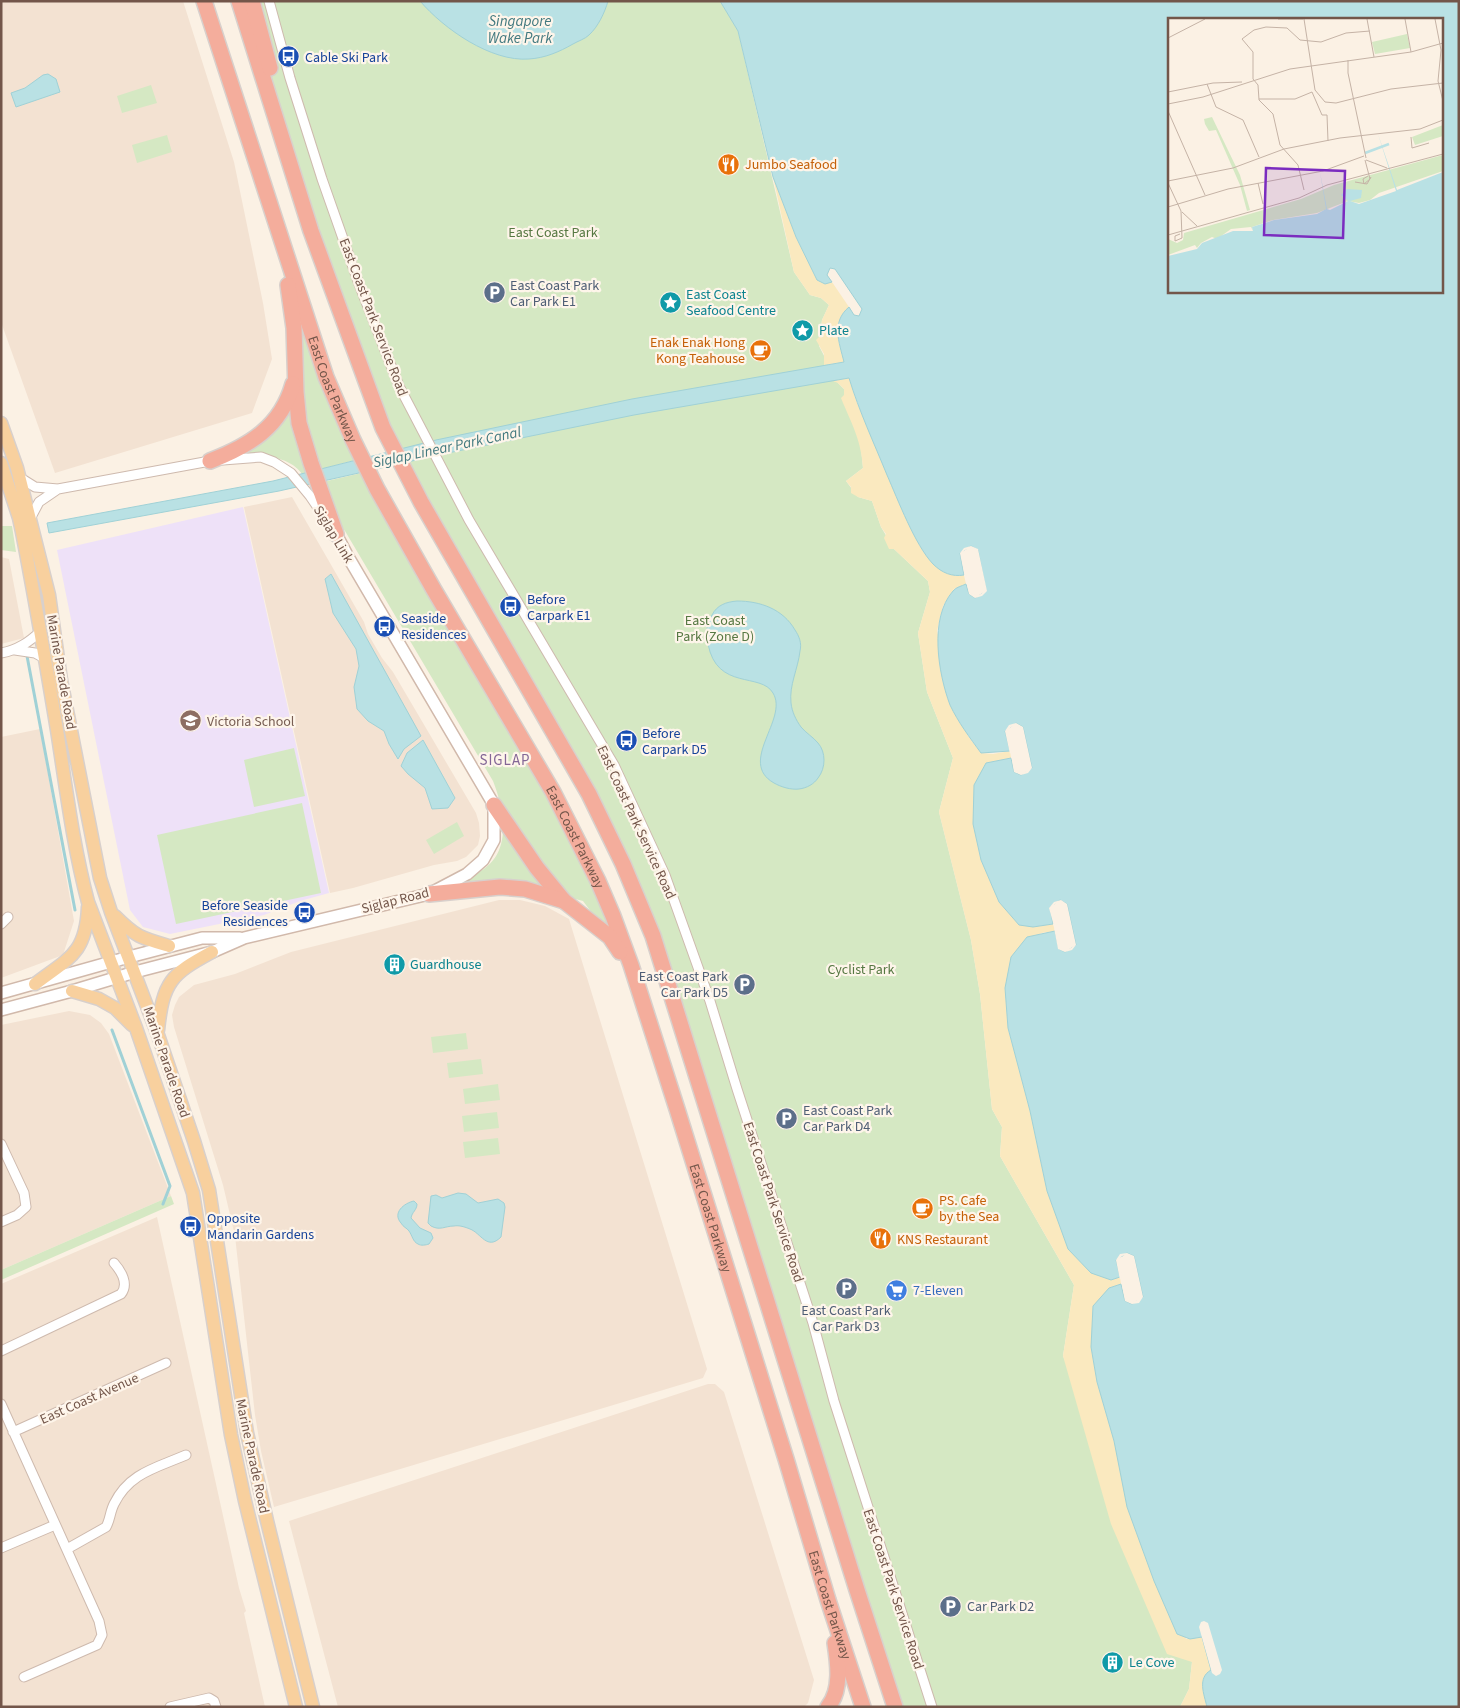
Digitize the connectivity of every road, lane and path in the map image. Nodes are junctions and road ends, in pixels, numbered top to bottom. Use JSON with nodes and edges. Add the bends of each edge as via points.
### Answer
{"nodes":[{"id":1,"x":204,"y":1,"type":"edge"},
{"id":2,"x":239,"y":1,"type":"edge"},
{"id":3,"x":252,"y":1,"type":"edge"},
{"id":4,"x":269,"y":1,"type":"edge"},
{"id":5,"x":291,"y":170,"type":"junction"},
{"id":6,"x":282,"y":245,"type":"junction"},
{"id":7,"x":296,"y":374,"type":"junction"},
{"id":8,"x":1,"y":423,"type":"edge"},
{"id":9,"x":210,"y":461,"type":"junction"},
{"id":10,"x":1,"y":462,"type":"edge"},
{"id":11,"x":19,"y":477,"type":"junction"},
{"id":12,"x":58,"y":490,"type":"junction"},
{"id":13,"x":315,"y":493,"type":"junction"},
{"id":14,"x":30,"y":519,"type":"junction"},
{"id":15,"x":336,"y":534,"type":"joint"},
{"id":16,"x":41,"y":630,"type":"junction"},
{"id":17,"x":14,"y":650,"type":"junction"},
{"id":18,"x":1,"y":654,"type":"edge"},
{"id":19,"x":46,"y":659,"type":"junction"},
{"id":20,"x":494,"y":805,"type":"junction"},
{"id":21,"x":429,"y":894,"type":"junction"},
{"id":22,"x":564,"y":901,"type":"junction"},
{"id":23,"x":88,"y":902,"type":"junction"},
{"id":24,"x":111,"y":912,"type":"junction"},
{"id":25,"x":8,"y":917,"type":"dead end"},
{"id":26,"x":1,"y":924,"type":"edge"},
{"id":27,"x":244,"y":938,"type":"junction"},
{"id":28,"x":169,"y":946,"type":"junction"},
{"id":29,"x":212,"y":952,"type":"junction"},
{"id":30,"x":129,"y":957,"type":"junction"},
{"id":31,"x":111,"y":963,"type":"junction"},
{"id":32,"x":631,"y":965,"type":"junction"},
{"id":33,"x":135,"y":972,"type":"junction"},
{"id":34,"x":117,"y":978,"type":"junction"},
{"id":35,"x":35,"y":984,"type":"junction"},
{"id":36,"x":72,"y":991,"type":"junction"},
{"id":37,"x":1,"y":993,"type":"edge"},
{"id":38,"x":1,"y":1010,"type":"edge"},
{"id":39,"x":136,"y":1028,"type":"junction"},
{"id":40,"x":158,"y":1035,"type":"junction"},
{"id":41,"x":1,"y":1144,"type":"edge"},
{"id":42,"x":1,"y":1222,"type":"edge"},
{"id":43,"x":114,"y":1263,"type":"dead end"},
{"id":44,"x":1,"y":1351,"type":"edge"},
{"id":45,"x":166,"y":1363,"type":"dead end"},
{"id":46,"x":1,"y":1404,"type":"edge"},
{"id":47,"x":13,"y":1432,"type":"junction"},
{"id":48,"x":186,"y":1455,"type":"dead end"},
{"id":49,"x":54,"y":1525,"type":"junction"},
{"id":50,"x":1,"y":1548,"type":"edge"},
{"id":51,"x":67,"y":1549,"type":"junction"},
{"id":52,"x":828,"y":1600,"type":"junction"},
{"id":53,"x":24,"y":1677,"type":"dead end"},
{"id":54,"x":170,"y":1707,"type":"edge"},
{"id":55,"x":216,"y":1707,"type":"edge"},
{"id":56,"x":296,"y":1707,"type":"edge"},
{"id":57,"x":313,"y":1707,"type":"edge"},
{"id":58,"x":828,"y":1707,"type":"edge"},
{"id":59,"x":864,"y":1707,"type":"edge"},
{"id":60,"x":895,"y":1707,"type":"edge"},
{"id":61,"x":932,"y":1707,"type":"edge"}],
"edges":[{"from":1,"to":6,"type":"highway","name":"East Coast Parkway"},
{"from":2,"to":5,"type":"highway","name":"East Coast Parkway"},
{"from":3,"to":5,"type":"highway","via":[[272,76]]},
{"from":4,"to":61,"type":"street","name":"East Coast Park Service Road","via":[[305,124],[359,284],[398,386],[469,520],[614,765],[665,875],[710,1001]]},
{"from":5,"to":60,"type":"highway","name":"East Coast Parkway","via":[[392,448],[589,794],[653,936]]},
{"from":6,"to":7,"type":"highway","via":[[294,328]]},
{"from":6,"to":32,"type":"highway","name":"East Coast Parkway","via":[[326,377],[364,462],[390,514],[553,792],[598,881]]},
{"from":7,"to":9,"type":"highway","via":[[284,407],[264,433],[232,453]]},
{"from":7,"to":13,"type":"highway","via":[[297,409]]},
{"from":8,"to":11,"type":"main road","name":"Marine Parade Road"},
{"from":9,"to":12,"type":"street","name":"Siglap Link"},
{"from":9,"to":13,"type":"street","name":"Siglap Link","via":[[261,457],[292,472]]},
{"from":10,"to":16,"type":"main road","name":"Marine Parade Road","via":[[19,518]]},
{"from":11,"to":12,"type":"street","name":"Siglap Link","via":[[35,487]]},
{"from":11,"to":14,"type":"main road","name":"Marine Parade Road"},
{"from":12,"to":14,"type":"street","name":"Siglap Link","via":[[39,502]]},
{"from":13,"to":15,"type":"highway"},
{"from":14,"to":24,"type":"main road","name":"Marine Parade Road","via":[[49,596],[61,680],[98,867]]},
{"from":15,"to":20,"type":"main road","name":"Siglap Link"},
{"from":16,"to":17,"type":"street"},
{"from":16,"to":19,"type":"main road","name":"Marine Parade Road"},
{"from":17,"to":18,"type":"street"},
{"from":17,"to":19,"type":"street","via":[[35,653]]},
{"from":19,"to":23,"type":"main road","name":"Marine Parade Road","via":[[73,832]]},
{"from":20,"to":21,"type":"main road","name":"Siglap Road","via":[[494,840],[483,860],[467,874]]},
{"from":20,"to":22,"type":"highway"},
{"from":21,"to":22,"type":"highway","via":[[525,889]]},
{"from":21,"to":27,"type":"main road","name":"Siglap Road"},
{"from":22,"to":32,"type":"highway","via":[[610,938]]},
{"from":23,"to":31,"type":"main road","name":"Marine Parade Road"},
{"from":23,"to":35,"type":"main road","via":[[85,933],[77,950]]},
{"from":24,"to":28,"type":"main road","via":[[143,940]]},
{"from":24,"to":30,"type":"main road","name":"Marine Parade Road"},
{"from":25,"to":26,"type":"street"},
{"from":27,"to":28,"type":"main road","name":"Siglap Road","via":[[202,938]]},
{"from":27,"to":29,"type":"main road","name":"Siglap Road"},
{"from":28,"to":30,"type":"main road","name":"Siglap Road"},
{"from":29,"to":33,"type":"main road","name":"Siglap Road"},
{"from":29,"to":40,"type":"main road","via":[[186,966],[174,977],[161,1005]]},
{"from":30,"to":31,"type":"main road","name":"Siglap Road"},
{"from":30,"to":33,"type":"main road","name":"Marine Parade Road"},
{"from":31,"to":34,"type":"main road","name":"Marine Parade Road"},
{"from":31,"to":35,"type":"main road","name":"Siglap Road"},
{"from":32,"to":52,"type":"highway","name":"East Coast Parkway"},
{"from":33,"to":34,"type":"main road","name":"Siglap Road"},
{"from":33,"to":40,"type":"main road","name":"Marine Parade Road"},
{"from":34,"to":36,"type":"main road","name":"Siglap Road"},
{"from":34,"to":39,"type":"main road","name":"Marine Parade Road"},
{"from":35,"to":37,"type":"main road","name":"Siglap Road"},
{"from":36,"to":38,"type":"main road","name":"Siglap Road"},
{"from":36,"to":39,"type":"main road","via":[[115,1008]]},
{"from":39,"to":56,"type":"main road","name":"Marine Parade Road","via":[[193,1192],[231,1435]]},
{"from":40,"to":57,"type":"main road","name":"Marine Parade Road","via":[[210,1195],[247,1434]]},
{"from":41,"to":42,"type":"street","via":[[24,1193],[26,1207]]},
{"from":43,"to":44,"type":"street","via":[[123,1276],[124,1290],[121,1294]]},
{"from":45,"to":47,"type":"street","name":"East Coast Avenue"},
{"from":46,"to":47,"type":"street"},
{"from":47,"to":49,"type":"street"},
{"from":48,"to":51,"type":"street","via":[[130,1480],[113,1506],[106,1527]]},
{"from":49,"to":50,"type":"street"},
{"from":49,"to":51,"type":"street"},
{"from":51,"to":53,"type":"street","via":[[99,1621],[100,1640],[97,1645]]},
{"from":52,"to":58,"type":"highway","via":[[838,1682]]},
{"from":52,"to":59,"type":"highway","name":"East Coast Parkway"},
{"from":54,"to":55,"type":"street","via":[[209,1698]]}]}
